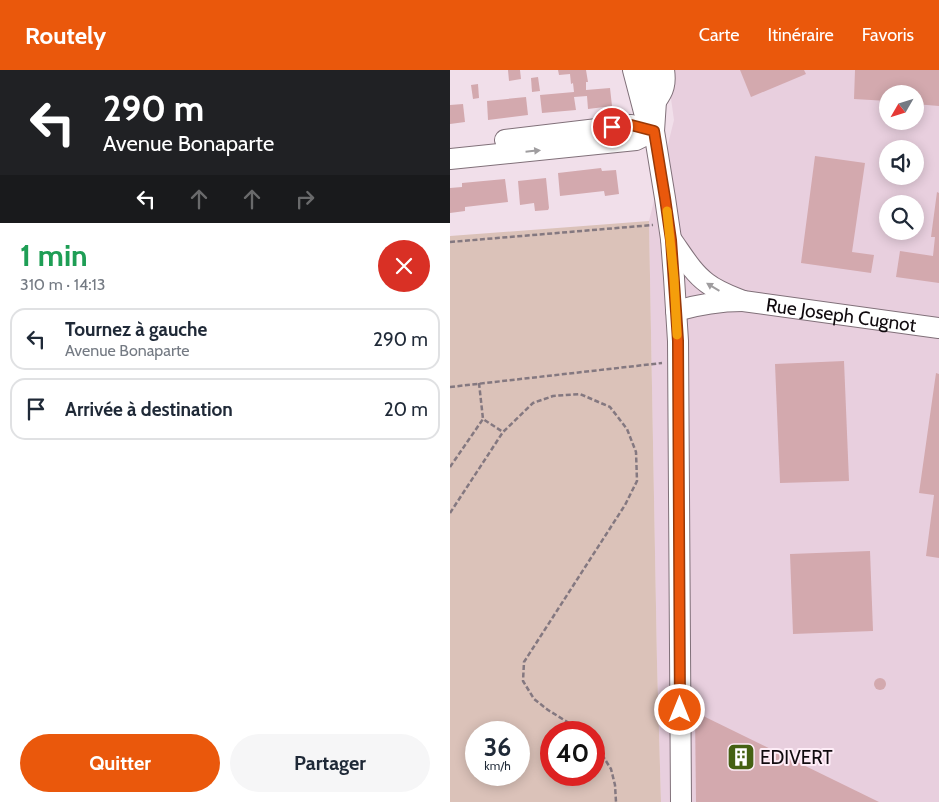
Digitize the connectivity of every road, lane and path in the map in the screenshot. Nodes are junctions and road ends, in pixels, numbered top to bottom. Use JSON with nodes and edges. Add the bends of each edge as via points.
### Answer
{"nodes":[{"id":1,"x":633,"y":70,"type":"edge"},
{"id":2,"x":649,"y":70,"type":"edge"},
{"id":3,"x":664,"y":70,"type":"edge"},
{"id":4,"x":656,"y":101,"type":"junction"},
{"id":5,"x":654,"y":131,"type":"junction"},
{"id":6,"x":450,"y":146,"type":"edge"},
{"id":7,"x":450,"y":159,"type":"edge"},
{"id":8,"x":655,"y":225,"type":"dead end"},
{"id":9,"x":671,"y":240,"type":"junction"},
{"id":10,"x":450,"y":242,"type":"edge"},
{"id":11,"x":743,"y":300,"type":"junction"},
{"id":12,"x":676,"y":311,"type":"junction"},
{"id":13,"x":939,"y":328,"type":"edge"},
{"id":14,"x":669,"y":362,"type":"dead end"},
{"id":15,"x":479,"y":383,"type":"junction"},
{"id":16,"x":450,"y":386,"type":"edge"},
{"id":17,"x":483,"y":419,"type":"junction"},
{"id":18,"x":503,"y":432,"type":"junction"},
{"id":19,"x":450,"y":466,"type":"edge"},
{"id":20,"x":450,"y":513,"type":"edge"},
{"id":21,"x":565,"y":721,"type":"edge"},
{"id":22,"x":605,"y":759,"type":"edge"},
{"id":23,"x":616,"y":802,"type":"edge"},
{"id":24,"x":681,"y":802,"type":"edge"}],
"edges":[{"from":1,"to":5,"type":"street","via":[[644,112]]},
{"from":2,"to":4,"type":"street"},
{"from":3,"to":4,"type":"street","via":[[664,87]]},
{"from":4,"to":5,"type":"street"},
{"from":5,"to":6,"type":"street","via":[[631,125]]},
{"from":7,"to":5,"type":"street","one_way":true,"via":[[636,140]]},
{"from":5,"to":9,"type":"street"},
{"from":8,"to":10,"type":"path"},
{"from":11,"to":9,"type":"street","name":"Rue Joseph Cugnot","one_way":true,"via":[[706,283]]},
{"from":9,"to":12,"type":"street"},
{"from":11,"to":12,"type":"street","name":"Rue Joseph Cugnot","via":[[698,304]]},
{"from":11,"to":13,"type":"street","name":"Rue Joseph Cugnot"},
{"from":12,"to":24,"type":"street"},
{"from":14,"to":15,"type":"path"},
{"from":15,"to":16,"type":"path"},
{"from":15,"to":17,"type":"path"},
{"from":17,"to":18,"type":"path"},
{"from":17,"to":19,"type":"path"},
{"from":18,"to":20,"type":"path"},
{"from":18,"to":21,"type":"path","via":[[533,403],[553,396],[580,394],[610,407],[627,428],[636,452],[637,481],[626,505],[524,662],[523,681],[534,699]]},
{"from":22,"to":23,"type":"path","via":[[611,769]]}]}
